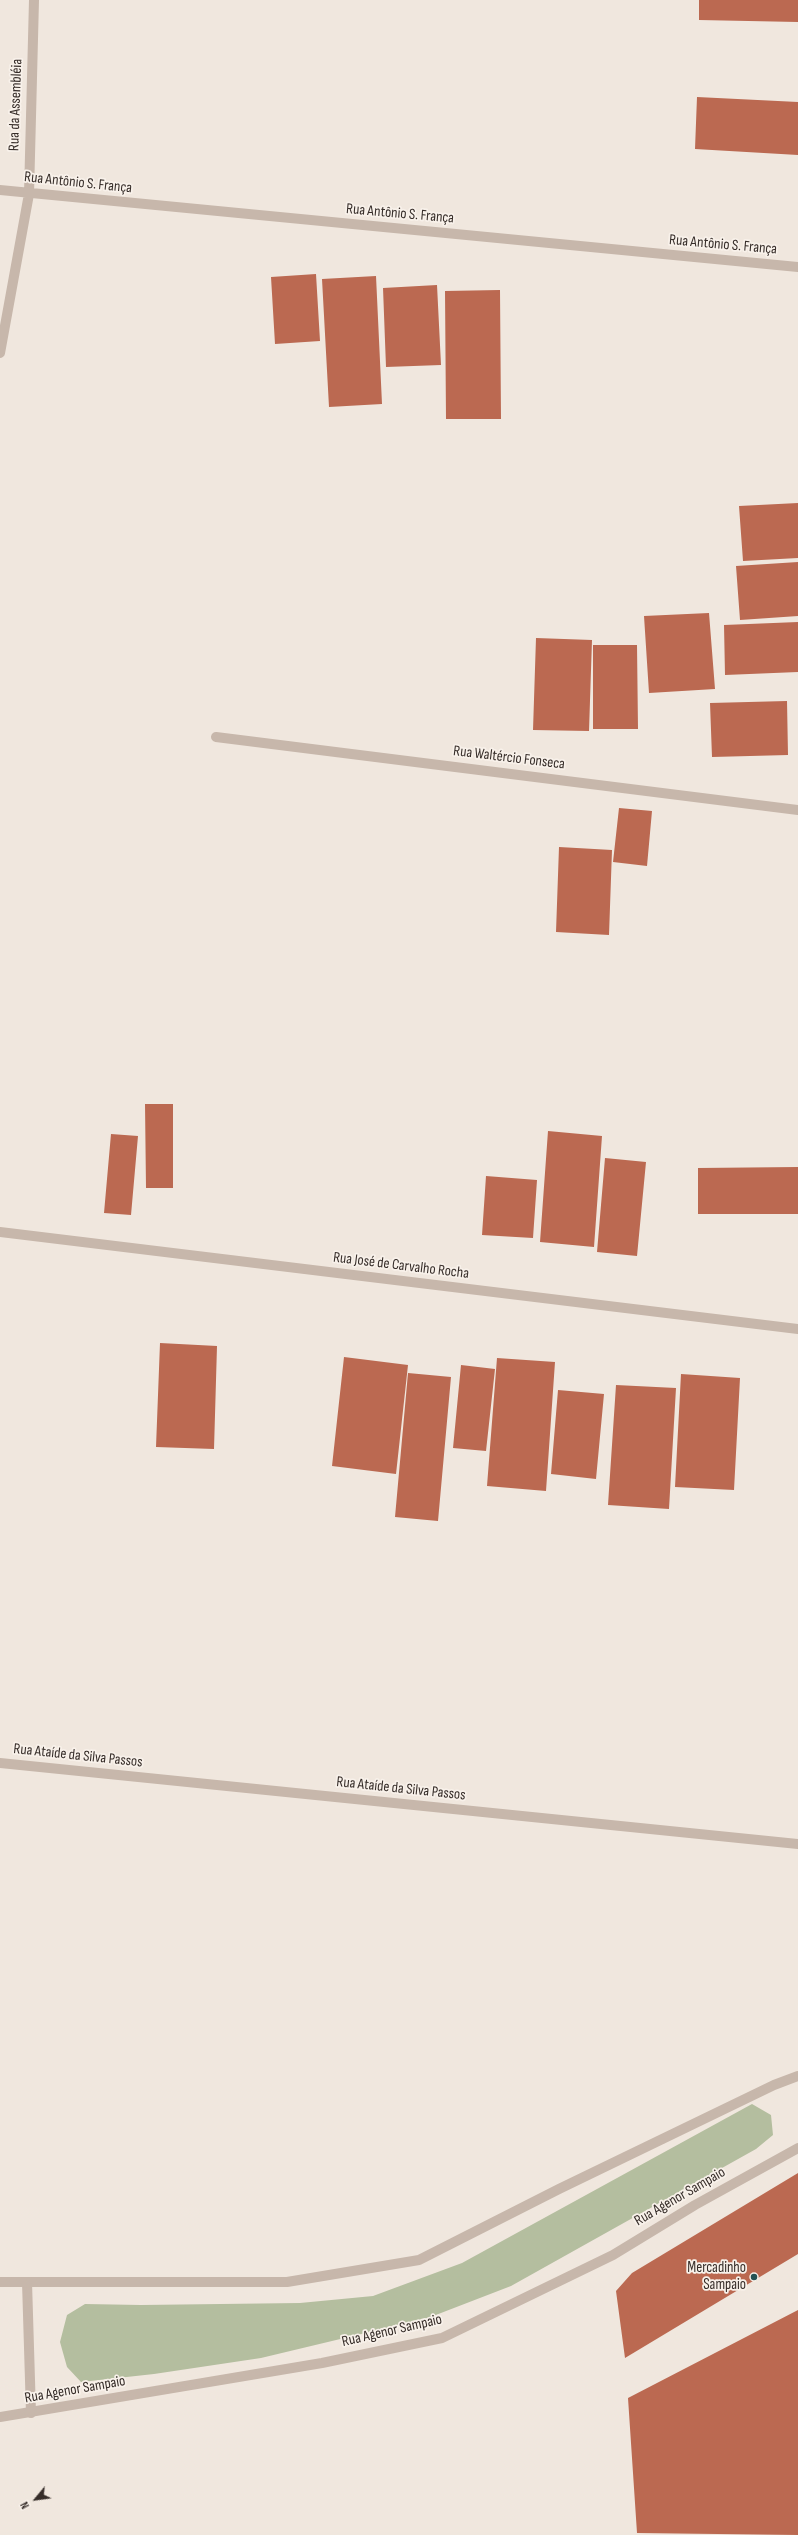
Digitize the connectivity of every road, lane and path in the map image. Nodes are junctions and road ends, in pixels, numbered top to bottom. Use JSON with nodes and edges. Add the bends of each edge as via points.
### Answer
{"nodes":[{"id":1,"x":34,"y":0,"type":"edge"},
{"id":2,"x":0,"y":190,"type":"edge"},
{"id":3,"x":29,"y":194,"type":"junction"},
{"id":4,"x":798,"y":267,"type":"edge"},
{"id":5,"x":0,"y":353,"type":"edge"},
{"id":6,"x":216,"y":737,"type":"dead end"},
{"id":7,"x":798,"y":810,"type":"edge"},
{"id":8,"x":0,"y":1232,"type":"edge"},
{"id":9,"x":798,"y":1329,"type":"edge"},
{"id":10,"x":0,"y":1763,"type":"edge"},
{"id":11,"x":798,"y":1844,"type":"edge"},
{"id":12,"x":798,"y":2076,"type":"edge"},
{"id":13,"x":798,"y":2148,"type":"edge"},
{"id":14,"x":0,"y":2282,"type":"edge"},
{"id":15,"x":27,"y":2282,"type":"junction"},
{"id":16,"x":31,"y":2413,"type":"junction"},
{"id":17,"x":0,"y":2417,"type":"edge"}],
"edges":[{"from":1,"to":3,"type":"street","name":"Rua da Assembléia"},
{"from":2,"to":3,"type":"street","name":"Rua Antônio S. França"},
{"from":3,"to":4,"type":"street","name":"Rua Antônio S. França"},
{"from":3,"to":5,"type":"street","name":"Rua da Assembléia"},
{"from":6,"to":7,"type":"street","name":"Rua Waltércio Fonseca"},
{"from":8,"to":9,"type":"street","name":"Rua José de Carvalho Rocha"},
{"from":10,"to":11,"type":"street","name":"Rua Ataíde da Silva Passos"},
{"from":12,"to":15,"type":"street","via":[[774,2085],[559,2189],[419,2260],[287,2282]]},
{"from":13,"to":16,"type":"street","name":"Rua Agenor Sampaio","via":[[695,2205],[613,2255],[442,2338],[322,2363]]},
{"from":14,"to":15,"type":"street"},
{"from":15,"to":16,"type":"street"},
{"from":16,"to":17,"type":"street","name":"Rua Agenor Sampaio"}]}
